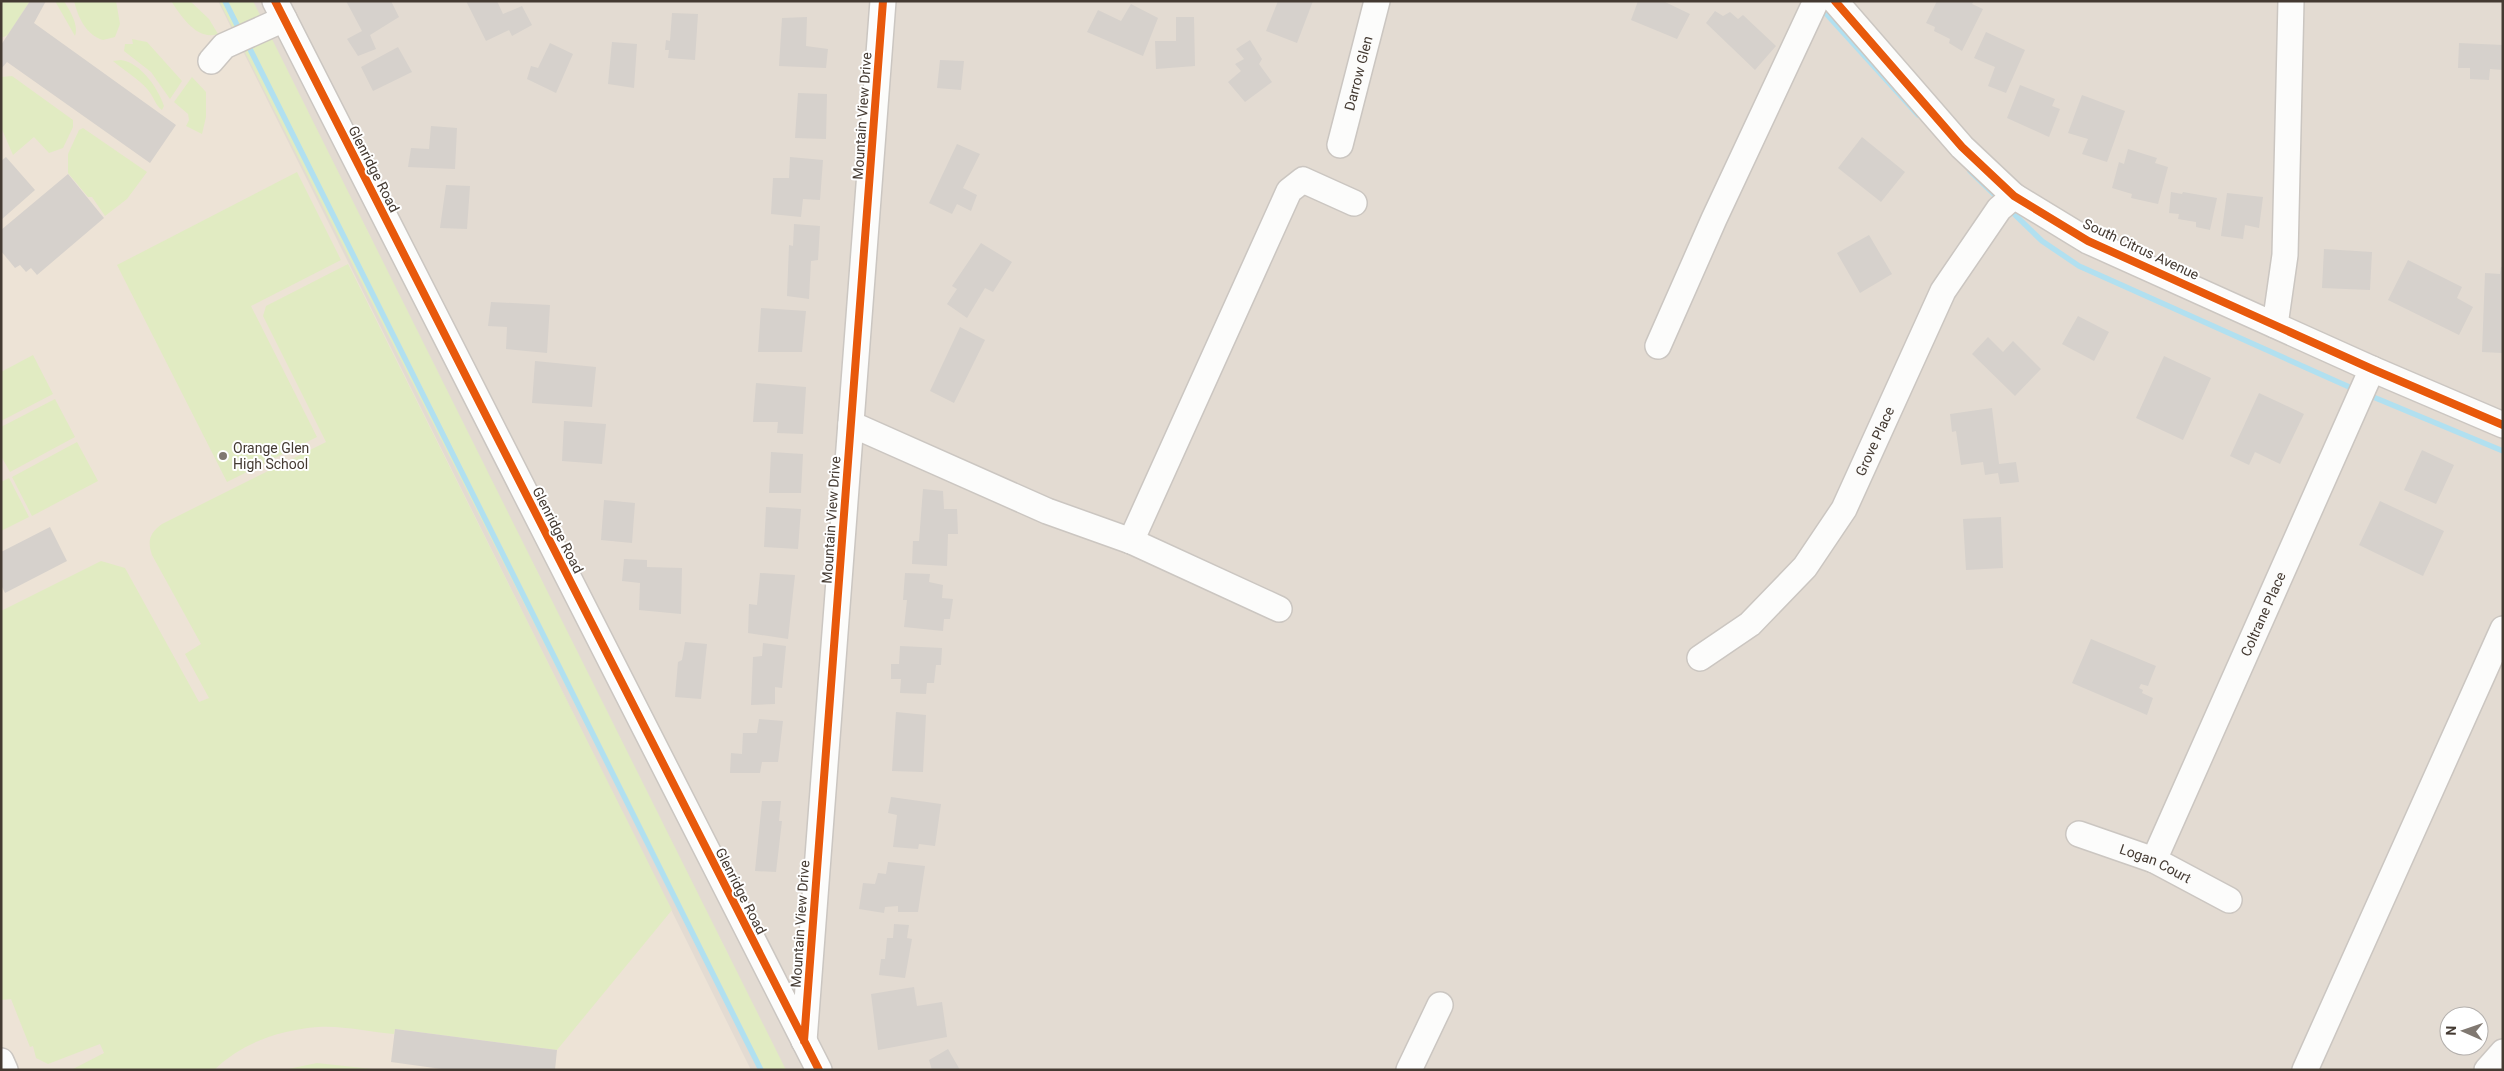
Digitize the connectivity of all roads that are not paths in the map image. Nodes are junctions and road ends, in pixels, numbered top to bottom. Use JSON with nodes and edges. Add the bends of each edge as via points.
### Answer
{"nodes":[{"id":1,"x":883,"y":1,"type":"edge"},
{"id":2,"x":1377,"y":1,"type":"edge"},
{"id":3,"x":1816,"y":1,"type":"edge"},
{"id":4,"x":1835,"y":1,"type":"edge"},
{"id":5,"x":2291,"y":1,"type":"edge"},
{"id":6,"x":280,"y":10,"type":"edge"},
{"id":7,"x":211,"y":61,"type":"dead end"},
{"id":8,"x":1340,"y":145,"type":"dead end"},
{"id":9,"x":2014,"y":196,"type":"junction"},
{"id":10,"x":1354,"y":203,"type":"dead end"},
{"id":11,"x":2275,"y":325,"type":"junction"},
{"id":12,"x":1658,"y":346,"type":"dead end"},
{"id":13,"x":2372,"y":369,"type":"junction"},
{"id":14,"x":851,"y":424,"type":"junction"},
{"id":15,"x":2503,"y":425,"type":"edge"},
{"id":16,"x":1131,"y":541,"type":"junction"},
{"id":17,"x":1279,"y":609,"type":"dead end"},
{"id":18,"x":2503,"y":630,"type":"edge"},
{"id":19,"x":1700,"y":658,"type":"dead end"},
{"id":20,"x":2079,"y":834,"type":"dead end"},
{"id":21,"x":2154,"y":860,"type":"junction"},
{"id":22,"x":2228,"y":900,"type":"dead end"},
{"id":23,"x":1440,"y":1005,"type":"dead end"},
{"id":24,"x":804,"y":1041,"type":"junction"},
{"id":25,"x":2503,"y":1052,"type":"edge"},
{"id":26,"x":1,"y":1061,"type":"edge"},
{"id":27,"x":5,"y":1070,"type":"edge"},
{"id":28,"x":819,"y":1070,"type":"edge"},
{"id":29,"x":1408,"y":1070,"type":"edge"},
{"id":30,"x":2305,"y":1070,"type":"edge"},
{"id":31,"x":2487,"y":1070,"type":"edge"}],
"edges":[{"from":1,"to":14,"type":"street","name":"Mountain View Drive"},
{"from":2,"to":8,"type":"street","name":"Darrow Glen"},
{"from":3,"to":12,"type":"street"},
{"from":4,"to":9,"type":"street","name":"South Citrus Avenue","via":[[1962,147]]},
{"from":5,"to":11,"type":"street","via":[[2285,255]]},
{"from":6,"to":7,"type":"street","via":[[224,46]]},
{"from":6,"to":24,"type":"street","name":"Glenridge Road"},
{"from":9,"to":11,"type":"street","name":"South Citrus Avenue","via":[[2088,241]]},
{"from":9,"to":19,"type":"street","name":"Grove Place","via":[[1999,209],[1942,291],[1844,509],[1805,567],[1756,617]]},
{"from":10,"to":16,"type":"street","via":[[1303,180],[1289,191]]},
{"from":11,"to":13,"type":"street","name":"South Citrus Avenue"},
{"from":13,"to":15,"type":"street","name":"South Citrus Avenue"},
{"from":13,"to":21,"type":"street","name":"Coltrane Place"},
{"from":14,"to":16,"type":"street","via":[[1047,511]]},
{"from":14,"to":24,"type":"street","name":"Mountain View Drive"},
{"from":16,"to":17,"type":"street"},
{"from":18,"to":30,"type":"street"},
{"from":20,"to":21,"type":"street","name":"Logan Court"},
{"from":21,"to":22,"type":"street","name":"Logan Court"},
{"from":23,"to":29,"type":"street"},
{"from":24,"to":28,"type":"street","name":"Glenridge Road"},
{"from":25,"to":31,"type":"street"},
{"from":26,"to":27,"type":"street"}]}
